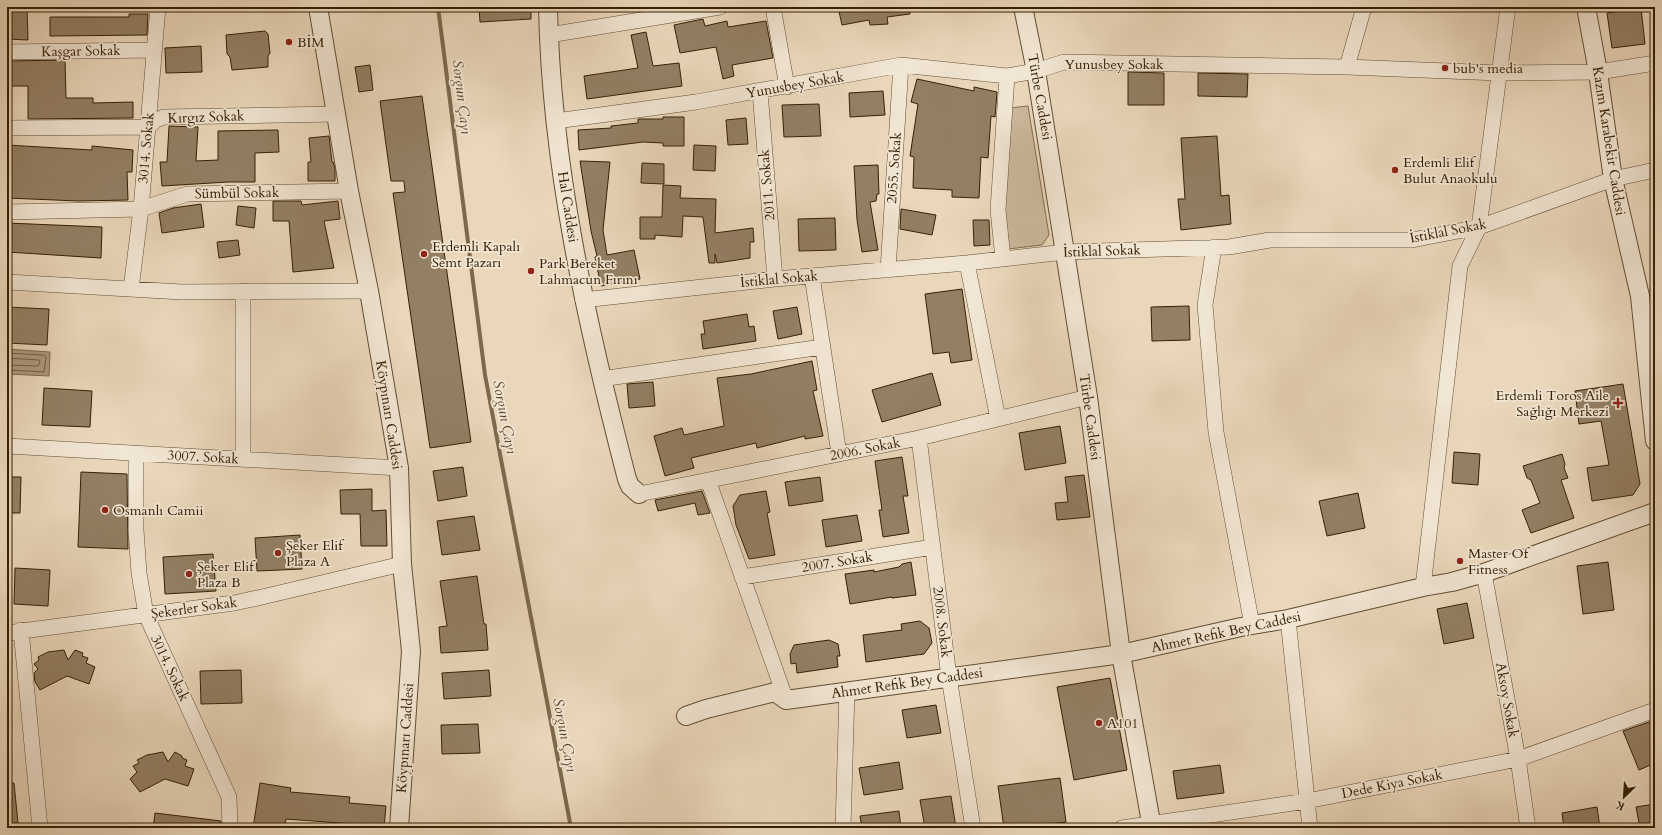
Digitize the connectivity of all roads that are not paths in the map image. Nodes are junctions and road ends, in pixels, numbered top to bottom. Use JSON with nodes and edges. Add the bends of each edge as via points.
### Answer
{"nodes":[{"id":1,"x":158,"y":7,"type":"edge"},
{"id":2,"x":318,"y":7,"type":"edge"},
{"id":3,"x":548,"y":7,"type":"edge"},
{"id":4,"x":720,"y":7,"type":"edge"},
{"id":5,"x":773,"y":7,"type":"edge"},
{"id":6,"x":1023,"y":7,"type":"edge"},
{"id":7,"x":1364,"y":7,"type":"edge"},
{"id":8,"x":1508,"y":7,"type":"edge"},
{"id":9,"x":1586,"y":7,"type":"edge"},
{"id":10,"x":549,"y":35,"type":"junction"},
{"id":11,"x":154,"y":50,"type":"junction"},
{"id":12,"x":7,"y":52,"type":"edge"},
{"id":13,"x":1655,"y":63,"type":"edge"},
{"id":14,"x":900,"y":65,"type":"junction"},
{"id":15,"x":1347,"y":67,"type":"junction"},
{"id":16,"x":1036,"y":71,"type":"junction"},
{"id":17,"x":1598,"y":72,"type":"junction"},
{"id":18,"x":1499,"y":73,"type":"junction"},
{"id":19,"x":1007,"y":76,"type":"junction"},
{"id":20,"x":787,"y":86,"type":"junction"},
{"id":21,"x":760,"y":91,"type":"junction"},
{"id":22,"x":337,"y":114,"type":"junction"},
{"id":23,"x":556,"y":121,"type":"junction"},
{"id":24,"x":148,"y":127,"type":"junction"},
{"id":25,"x":7,"y":128,"type":"edge"},
{"id":26,"x":1655,"y":170,"type":"edge"},
{"id":27,"x":1613,"y":180,"type":"junction"},
{"id":28,"x":349,"y":191,"type":"junction"},
{"id":29,"x":141,"y":209,"type":"junction"},
{"id":30,"x":7,"y":212,"type":"edge"},
{"id":31,"x":1479,"y":227,"type":"junction"},
{"id":32,"x":1214,"y":247,"type":"junction"},
{"id":33,"x":1065,"y":252,"type":"junction"},
{"id":34,"x":1003,"y":259,"type":"junction"},
{"id":35,"x":967,"y":263,"type":"junction"},
{"id":36,"x":888,"y":270,"type":"junction"},
{"id":37,"x":812,"y":276,"type":"junction"},
{"id":38,"x":775,"y":279,"type":"junction"},
{"id":39,"x":7,"y":282,"type":"edge"},
{"id":40,"x":131,"y":289,"type":"junction"},
{"id":41,"x":243,"y":291,"type":"junction"},
{"id":42,"x":369,"y":291,"type":"junction"},
{"id":43,"x":583,"y":300,"type":"junction"},
{"id":44,"x":822,"y":347,"type":"junction"},
{"id":45,"x":1650,"y":347,"type":"edge"},
{"id":46,"x":601,"y":379,"type":"junction"},
{"id":47,"x":1088,"y":397,"type":"junction"},
{"id":48,"x":998,"y":419,"type":"junction"},
{"id":49,"x":919,"y":438,"type":"junction"},
{"id":50,"x":1655,"y":441,"type":"edge"},
{"id":51,"x":7,"y":446,"type":"edge"},
{"id":52,"x":136,"y":453,"type":"junction"},
{"id":53,"x":839,"y":454,"type":"junction"},
{"id":54,"x":243,"y":460,"type":"junction"},
{"id":55,"x":399,"y":468,"type":"junction"},
{"id":56,"x":708,"y":480,"type":"junction"},
{"id":57,"x":639,"y":494,"type":"joint"},
{"id":58,"x":1655,"y":512,"type":"edge"},
{"id":59,"x":932,"y":546,"type":"junction"},
{"id":60,"x":402,"y":564,"type":"junction"},
{"id":61,"x":1484,"y":573,"type":"junction"},
{"id":62,"x":742,"y":577,"type":"junction"},
{"id":63,"x":1423,"y":587,"type":"junction"},
{"id":64,"x":146,"y":615,"type":"junction"},
{"id":65,"x":1288,"y":619,"type":"junction"},
{"id":66,"x":1252,"y":625,"type":"junction"},
{"id":67,"x":14,"y":631,"type":"edge"},
{"id":68,"x":1121,"y":654,"type":"junction"},
{"id":69,"x":949,"y":677,"type":"junction"},
{"id":70,"x":847,"y":692,"type":"junction"},
{"id":71,"x":786,"y":700,"type":"junction"},
{"id":72,"x":1655,"y":710,"type":"edge"},
{"id":73,"x":686,"y":716,"type":"dead end"},
{"id":74,"x":1518,"y":759,"type":"junction"},
{"id":75,"x":1307,"y":801,"type":"junction"},
{"id":76,"x":1152,"y":825,"type":"edge"},
{"id":77,"x":40,"y":828,"type":"edge"},
{"id":78,"x":230,"y":828,"type":"edge"},
{"id":79,"x":399,"y":828,"type":"edge"},
{"id":80,"x":843,"y":828,"type":"edge"},
{"id":81,"x":973,"y":828,"type":"edge"},
{"id":82,"x":1122,"y":828,"type":"edge"},
{"id":83,"x":1310,"y":828,"type":"edge"},
{"id":84,"x":1528,"y":828,"type":"edge"}],
"edges":[{"from":1,"to":11,"type":"street","name":"3014. Sokak"},
{"from":2,"to":22,"type":"street","name":"Köypınarı Caddesi"},
{"from":3,"to":10,"type":"street","name":"Hal Caddesi"},
{"from":4,"to":10,"type":"street"},
{"from":5,"to":20,"type":"street"},
{"from":6,"to":16,"type":"street","name":"Türbe Caddesi"},
{"from":7,"to":15,"type":"street"},
{"from":8,"to":18,"type":"street"},
{"from":9,"to":17,"type":"street","name":"Kazım Karabekir Caddesi"},
{"from":10,"to":23,"type":"street","name":"Hal Caddesi"},
{"from":11,"to":12,"type":"street","name":"Kaşgar Sokak"},
{"from":11,"to":24,"type":"street","name":"3014. Sokak"},
{"from":13,"to":17,"type":"street","name":"Yunusbey Sokak"},
{"from":14,"to":19,"type":"street","name":"Yunusbey Sokak"},
{"from":14,"to":20,"type":"street","name":"Yunusbey Sokak"},
{"from":14,"to":36,"type":"street","name":"2055. Sokak"},
{"from":15,"to":16,"type":"street","name":"Yunusbey Sokak","via":[[1064,62]]},
{"from":15,"to":18,"type":"street","name":"Yunusbey Sokak"},
{"from":16,"to":19,"type":"street","name":"Yunusbey Sokak"},
{"from":16,"to":33,"type":"street","name":"Türbe Caddesi"},
{"from":17,"to":18,"type":"street","name":"Yunusbey Sokak"},
{"from":17,"to":27,"type":"street","name":"Kazım Karabekir Caddesi"},
{"from":18,"to":31,"type":"street"},
{"from":19,"to":34,"type":"street","via":[[998,210]]},
{"from":20,"to":21,"type":"street","name":"Yunusbey Sokak"},
{"from":21,"to":23,"type":"street","name":"Yunusbey Sokak","via":[[645,110]]},
{"from":21,"to":38,"type":"street","name":"2011. Sokak"},
{"from":22,"to":24,"type":"street","name":"Kırgız Sokak","via":[[164,117]]},
{"from":22,"to":28,"type":"street","name":"Köypınarı Caddesi"},
{"from":23,"to":43,"type":"street","name":"Hal Caddesi"},
{"from":24,"to":25,"type":"street","name":"Kırgız Sokak"},
{"from":24,"to":29,"type":"street","name":"3014. Sokak"},
{"from":26,"to":27,"type":"street","name":"İstiklal Sokak"},
{"from":27,"to":31,"type":"street","name":"İstiklal Sokak"},
{"from":27,"to":45,"type":"street","name":"Kazım Karabekir Caddesi"},
{"from":28,"to":29,"type":"street","name":"Sümbül Sokak","via":[[187,194]]},
{"from":28,"to":42,"type":"street","name":"Köypınarı Caddesi"},
{"from":29,"to":30,"type":"street","name":"Sümbül Sokak"},
{"from":29,"to":40,"type":"street","name":"3014. Sokak"},
{"from":31,"to":32,"type":"street","name":"İstiklal Sokak","via":[[1412,240],[1270,240]]},
{"from":31,"to":63,"type":"street","via":[[1460,266]]},
{"from":32,"to":33,"type":"street","name":"İstiklal Sokak"},
{"from":32,"to":66,"type":"street","via":[[1205,305],[1216,432]]},
{"from":33,"to":34,"type":"street","name":"İstiklal Sokak"},
{"from":33,"to":47,"type":"street","name":"Türbe Caddesi"},
{"from":34,"to":35,"type":"street","name":"İstiklal Sokak"},
{"from":35,"to":36,"type":"street","name":"İstiklal Sokak"},
{"from":35,"to":48,"type":"street"},
{"from":36,"to":37,"type":"street","name":"İstiklal Sokak"},
{"from":37,"to":38,"type":"street","name":"İstiklal Sokak"},
{"from":37,"to":44,"type":"street"},
{"from":38,"to":43,"type":"street","name":"İstiklal Sokak"},
{"from":39,"to":40,"type":"street"},
{"from":40,"to":41,"type":"street","via":[[182,292]]},
{"from":41,"to":42,"type":"street"},
{"from":41,"to":54,"type":"street"},
{"from":42,"to":55,"type":"street","name":"Köypınarı Caddesi"},
{"from":43,"to":46,"type":"street","name":"Hal Caddesi"},
{"from":44,"to":46,"type":"street"},
{"from":44,"to":53,"type":"street"},
{"from":45,"to":50,"type":"street","name":"Kazım Karabekir Caddesi"},
{"from":46,"to":57,"type":"street","name":"Hal Caddesi","via":[[626,479]]},
{"from":47,"to":48,"type":"street","name":"2006. Sokak"},
{"from":47,"to":68,"type":"street","name":"Türbe Caddesi"},
{"from":48,"to":49,"type":"street","name":"2006. Sokak"},
{"from":49,"to":53,"type":"street","name":"2006. Sokak"},
{"from":49,"to":59,"type":"street","name":"2008. Sokak"},
{"from":51,"to":52,"type":"street","name":"3007. Sokak"},
{"from":52,"to":54,"type":"street","name":"3007. Sokak"},
{"from":52,"to":64,"type":"street","name":"3014. Sokak","via":[[136,530],[139,573]]},
{"from":53,"to":56,"type":"street","name":"2006. Sokak"},
{"from":54,"to":55,"type":"street","name":"3007. Sokak"},
{"from":55,"to":60,"type":"street","name":"Köypınarı Caddesi"},
{"from":56,"to":57,"type":"street","name":"2006. Sokak"},
{"from":56,"to":62,"type":"street"},
{"from":58,"to":61,"type":"street","name":"Ahmet Refik Bey Caddesi"},
{"from":59,"to":62,"type":"street","name":"2007. Sokak"},
{"from":59,"to":69,"type":"street","name":"2008. Sokak"},
{"from":60,"to":64,"type":"street","name":"Şekerler Sokak","via":[[262,597]]},
{"from":60,"to":79,"type":"street","name":"Köypınarı Caddesi","via":[[411,651]]},
{"from":61,"to":63,"type":"street","name":"Ahmet Refik Bey Caddesi"},
{"from":61,"to":74,"type":"street","name":"Aksoy Sokak"},
{"from":62,"to":71,"type":"street"},
{"from":63,"to":65,"type":"street","name":"Ahmet Refik Bey Caddesi"},
{"from":64,"to":67,"type":"street","name":"Şekerler Sokak"},
{"from":64,"to":78,"type":"street","name":"3014. Sokak","via":[[229,797]]},
{"from":65,"to":66,"type":"street","name":"Ahmet Refik Bey Caddesi"},
{"from":65,"to":75,"type":"street"},
{"from":66,"to":68,"type":"street","name":"Ahmet Refik Bey Caddesi"},
{"from":67,"to":77,"type":"street"},
{"from":68,"to":69,"type":"street","name":"Ahmet Refik Bey Caddesi"},
{"from":68,"to":76,"type":"street","name":"Türbe Caddesi"},
{"from":69,"to":70,"type":"street","name":"Ahmet Refik Bey Caddesi"},
{"from":69,"to":81,"type":"street","name":"2008. Sokak"},
{"from":70,"to":71,"type":"street","name":"Ahmet Refik Bey Caddesi"},
{"from":70,"to":80,"type":"street"},
{"from":71,"to":73,"type":"street","via":[[775,692]]},
{"from":72,"to":74,"type":"street","name":"Dede Kiya Sokak"},
{"from":74,"to":75,"type":"street","name":"Dede Kiya Sokak"},
{"from":74,"to":84,"type":"street","name":"Aksoy Sokak"},
{"from":75,"to":76,"type":"street","name":"Dede Kiya Sokak"},
{"from":75,"to":83,"type":"street"},
{"from":76,"to":82,"type":"street","name":"Dede Kiya Sokak"}]}
